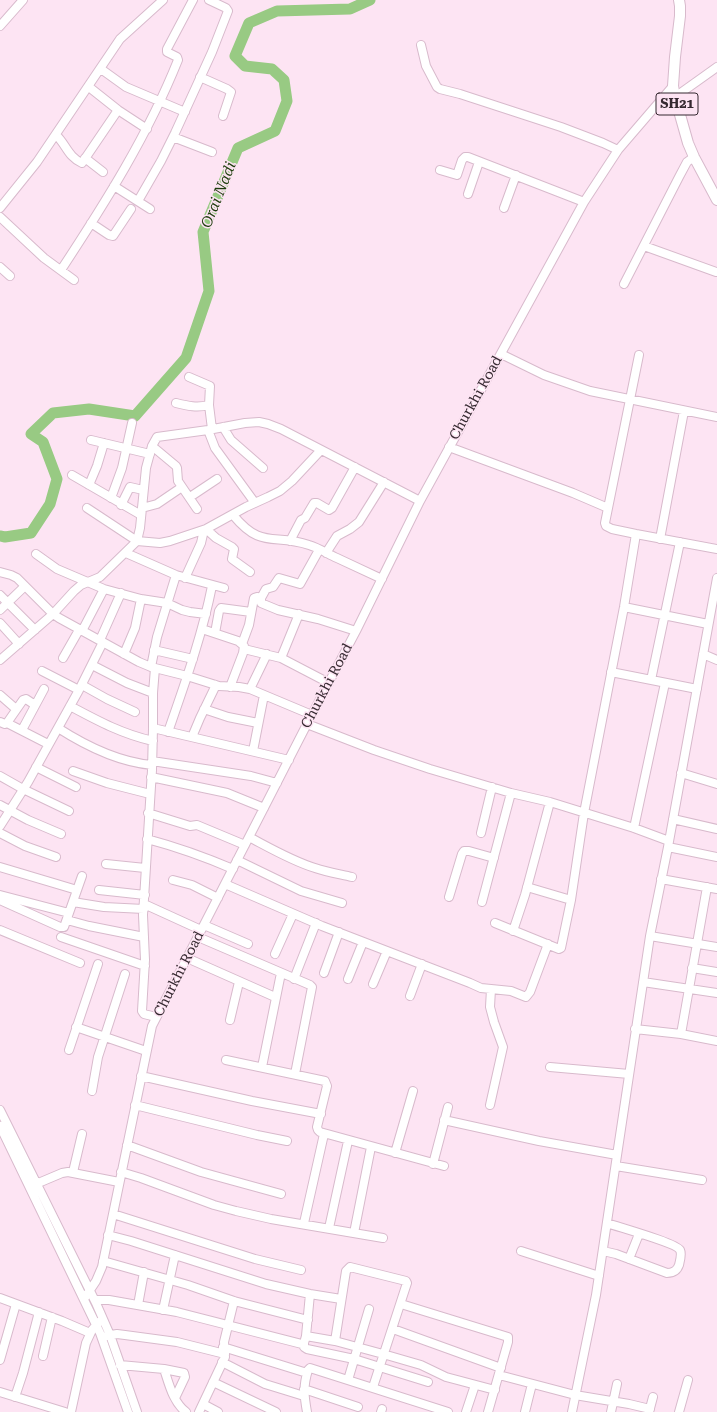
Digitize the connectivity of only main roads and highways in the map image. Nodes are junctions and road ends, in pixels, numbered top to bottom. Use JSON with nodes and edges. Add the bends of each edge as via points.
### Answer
{"nodes":[{"id":1,"x":680,"y":2,"type":"edge"},
{"id":2,"x":717,"y":200,"type":"edge"}],
"edges":[{"from":1,"to":2,"type":"main road","number":"SH21","via":[[675,57],[676,101],[688,143]]}]}
